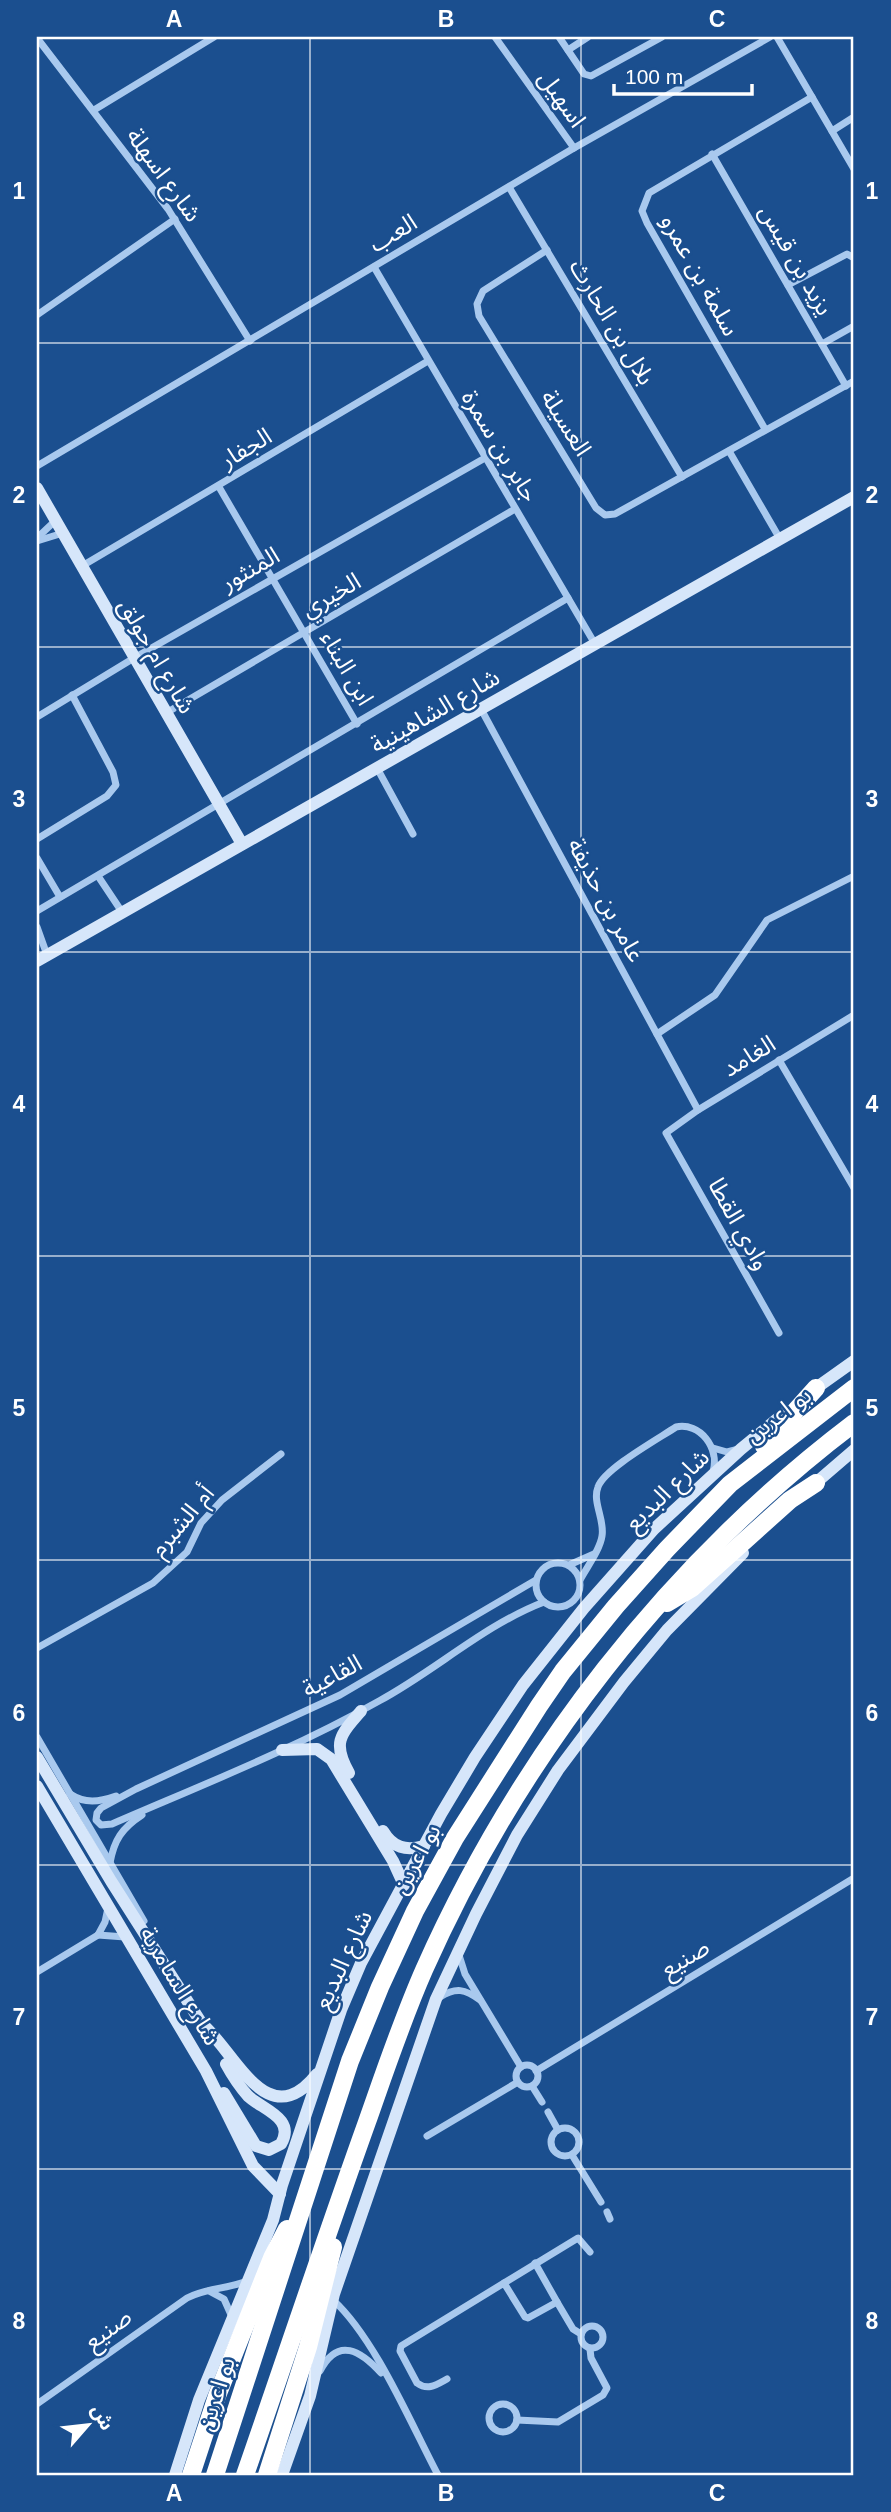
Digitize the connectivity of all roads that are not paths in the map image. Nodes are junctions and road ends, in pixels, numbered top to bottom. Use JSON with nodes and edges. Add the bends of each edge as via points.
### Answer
{"nodes":[{"id":1,"x":214,"y":37,"type":"edge"},
{"id":2,"x":495,"y":37,"type":"edge"},
{"id":3,"x":559,"y":37,"type":"edge"},
{"id":4,"x":588,"y":37,"type":"edge"},
{"id":5,"x":662,"y":37,"type":"edge"},
{"id":6,"x":770,"y":37,"type":"edge"},
{"id":7,"x":777,"y":37,"type":"edge"},
{"id":8,"x":37,"y":38,"type":"edge"},
{"id":9,"x":568,"y":50,"type":"junction"},
{"id":10,"x":812,"y":97,"type":"junction"},
{"id":11,"x":94,"y":110,"type":"junction"},
{"id":12,"x":854,"y":117,"type":"edge"},
{"id":13,"x":832,"y":131,"type":"junction"},
{"id":14,"x":574,"y":148,"type":"junction"},
{"id":15,"x":712,"y":154,"type":"junction"},
{"id":16,"x":854,"y":169,"type":"edge"},
{"id":17,"x":509,"y":187,"type":"junction"},
{"id":18,"x":175,"y":219,"type":"junction"},
{"id":19,"x":547,"y":250,"type":"junction"},
{"id":20,"x":854,"y":258,"type":"edge"},
{"id":21,"x":374,"y":267,"type":"junction"},
{"id":22,"x":788,"y":285,"type":"junction"},
{"id":23,"x":37,"y":315,"type":"edge"},
{"id":24,"x":854,"y":326,"type":"edge"},
{"id":25,"x":250,"y":341,"type":"junction"},
{"id":26,"x":822,"y":344,"type":"junction"},
{"id":27,"x":428,"y":361,"type":"junction"},
{"id":28,"x":854,"y":381,"type":"edge"},
{"id":29,"x":846,"y":386,"type":"junction"},
{"id":30,"x":765,"y":429,"type":"junction"},
{"id":31,"x":729,"y":451,"type":"junction"},
{"id":32,"x":485,"y":458,"type":"junction"},
{"id":33,"x":37,"y":466,"type":"edge"},
{"id":34,"x":682,"y":477,"type":"junction"},
{"id":35,"x":219,"y":487,"type":"junction"},
{"id":36,"x":37,"y":488,"type":"edge"},
{"id":37,"x":854,"y":497,"type":"edge"},
{"id":38,"x":515,"y":509,"type":"junction"},
{"id":39,"x":55,"y":521,"type":"junction"},
{"id":40,"x":62,"y":533,"type":"junction"},
{"id":41,"x":780,"y":539,"type":"junction"},
{"id":42,"x":37,"y":540,"type":"edge"},
{"id":43,"x":82,"y":566,"type":"junction"},
{"id":44,"x":272,"y":579,"type":"junction"},
{"id":45,"x":568,"y":598,"type":"junction"},
{"id":46,"x":304,"y":634,"type":"junction"},
{"id":47,"x":596,"y":644,"type":"junction"},
{"id":48,"x":134,"y":658,"type":"junction"},
{"id":49,"x":72,"y":695,"type":"junction"},
{"id":50,"x":481,"y":709,"type":"junction"},
{"id":51,"x":166,"y":713,"type":"junction"},
{"id":52,"x":37,"y":717,"type":"edge"},
{"id":53,"x":356,"y":724,"type":"junction"},
{"id":54,"x":377,"y":768,"type":"junction"},
{"id":55,"x":218,"y":803,"type":"junction"},
{"id":56,"x":413,"y":834,"type":"dead end"},
{"id":57,"x":37,"y":839,"type":"edge"},
{"id":58,"x":242,"y":844,"type":"junction"},
{"id":59,"x":37,"y":858,"type":"edge"},
{"id":60,"x":98,"y":876,"type":"junction"},
{"id":61,"x":854,"y":876,"type":"edge"},
{"id":62,"x":60,"y":897,"type":"junction"},
{"id":63,"x":37,"y":911,"type":"edge"},
{"id":64,"x":122,"y":912,"type":"junction"},
{"id":65,"x":37,"y":927,"type":"edge"},
{"id":66,"x":42,"y":958,"type":"edge"},
{"id":67,"x":854,"y":1014,"type":"edge"},
{"id":68,"x":657,"y":1034,"type":"junction"},
{"id":69,"x":779,"y":1060,"type":"junction"},
{"id":70,"x":698,"y":1110,"type":"junction"},
{"id":71,"x":666,"y":1133,"type":"joint"},
{"id":72,"x":854,"y":1188,"type":"edge"},
{"id":73,"x":779,"y":1333,"type":"dead end"},
{"id":74,"x":854,"y":1361,"type":"edge"},
{"id":75,"x":816,"y":1388,"type":"junction"},
{"id":76,"x":854,"y":1388,"type":"edge"},
{"id":77,"x":854,"y":1423,"type":"edge"},
{"id":78,"x":713,"y":1448,"type":"junction"},
{"id":79,"x":741,"y":1448,"type":"junction"},
{"id":80,"x":854,"y":1450,"type":"edge"},
{"id":81,"x":281,"y":1454,"type":"dead end"},
{"id":82,"x":712,"y":1476,"type":"junction"},
{"id":83,"x":816,"y":1483,"type":"junction"},
{"id":84,"x":730,"y":1484,"type":"junction"},
{"id":85,"x":594,"y":1553,"type":"junction"},
{"id":86,"x":569,"y":1565,"type":"junction"},
{"id":87,"x":536,"y":1580,"type":"junction"},
{"id":88,"x":580,"y":1580,"type":"junction"},
{"id":89,"x":544,"y":1602,"type":"junction"},
{"id":90,"x":655,"y":1609,"type":"junction"},
{"id":91,"x":37,"y":1648,"type":"edge"},
{"id":92,"x":361,"y":1711,"type":"junction"},
{"id":93,"x":37,"y":1737,"type":"edge"},
{"id":94,"x":282,"y":1750,"type":"junction"},
{"id":95,"x":37,"y":1757,"type":"edge"},
{"id":96,"x":37,"y":1786,"type":"edge"},
{"id":97,"x":136,"y":1789,"type":"junction"},
{"id":98,"x":67,"y":1791,"type":"junction"},
{"id":99,"x":40,"y":1795,"type":"edge"},
{"id":100,"x":160,"y":1804,"type":"junction"},
{"id":101,"x":424,"y":1846,"type":"junction"},
{"id":102,"x":110,"y":1863,"type":"junction"},
{"id":103,"x":854,"y":1878,"type":"edge"},
{"id":104,"x":404,"y":1885,"type":"junction"},
{"id":105,"x":108,"y":1907,"type":"junction"},
{"id":106,"x":98,"y":1935,"type":"junction"},
{"id":107,"x":126,"y":1937,"type":"junction"},
{"id":108,"x":459,"y":1951,"type":"junction"},
{"id":109,"x":37,"y":1972,"type":"edge"},
{"id":110,"x":181,"y":1991,"type":"junction"},
{"id":111,"x":436,"y":1999,"type":"junction"},
{"id":112,"x":483,"y":2002,"type":"junction"},
{"id":113,"x":202,"y":2024,"type":"junction"},
{"id":114,"x":521,"y":2067,"type":"junction"},
{"id":115,"x":321,"y":2068,"type":"junction"},
{"id":116,"x":206,"y":2071,"type":"junction"},
{"id":117,"x":536,"y":2071,"type":"junction"},
{"id":118,"x":518,"y":2082,"type":"junction"},
{"id":119,"x":532,"y":2086,"type":"junction"},
{"id":120,"x":542,"y":2102,"type":"dead end"},
{"id":121,"x":548,"y":2112,"type":"dead end"},
{"id":122,"x":558,"y":2130,"type":"junction"},
{"id":123,"x":426,"y":2136,"type":"dead end"},
{"id":124,"x":572,"y":2155,"type":"junction"},
{"id":125,"x":280,"y":2194,"type":"junction"},
{"id":126,"x":601,"y":2202,"type":"dead end"},
{"id":127,"x":336,"y":2207,"type":"junction"},
{"id":128,"x":301,"y":2209,"type":"junction"},
{"id":129,"x":590,"y":2252,"type":"dead end"},
{"id":130,"x":535,"y":2263,"type":"junction"},
{"id":131,"x":247,"y":2281,"type":"junction"},
{"id":132,"x":504,"y":2283,"type":"junction"},
{"id":133,"x":205,"y":2291,"type":"junction"},
{"id":134,"x":333,"y":2300,"type":"junction"},
{"id":135,"x":557,"y":2302,"type":"junction"},
{"id":136,"x":232,"y":2318,"type":"junction"},
{"id":137,"x":581,"y":2334,"type":"junction"},
{"id":138,"x":590,"y":2349,"type":"junction"},
{"id":139,"x":447,"y":2379,"type":"dead end"},
{"id":140,"x":391,"y":2384,"type":"junction"},
{"id":141,"x":313,"y":2386,"type":"junction"},
{"id":142,"x":37,"y":2404,"type":"edge"},
{"id":143,"x":517,"y":2420,"type":"dead end"},
{"id":144,"x":175,"y":2475,"type":"edge"},
{"id":145,"x":191,"y":2475,"type":"edge"},
{"id":146,"x":215,"y":2475,"type":"edge"},
{"id":147,"x":245,"y":2475,"type":"edge"},
{"id":148,"x":267,"y":2475,"type":"edge"},
{"id":149,"x":282,"y":2475,"type":"edge"},
{"id":150,"x":438,"y":2475,"type":"edge"}],
"edges":[{"from":1,"to":11,"type":"street"},
{"from":2,"to":14,"type":"street","name":"اسهيل"},
{"from":3,"to":9,"type":"street"},
{"from":4,"to":9,"type":"street"},
{"from":5,"to":9,"type":"street","via":[[591,76],[584,74]]},
{"from":6,"to":14,"type":"street","name":"العب"},
{"from":7,"to":10,"type":"street"},
{"from":8,"to":11,"type":"street","name":"شارع اسهلة"},
{"from":10,"to":13,"type":"street"},
{"from":10,"to":15,"type":"street","name":"سلمة بن عمرو"},
{"from":11,"to":18,"type":"street","name":"شارع اسهلة"},
{"from":12,"to":13,"type":"street"},
{"from":13,"to":16,"type":"street"},
{"from":14,"to":17,"type":"street","name":"العب"},
{"from":15,"to":22,"type":"street","name":"يزيد بن قيس"},
{"from":15,"to":30,"type":"street","name":"سلمة بن عمرو","via":[[649,192],[642,211]]},
{"from":17,"to":19,"type":"street","name":"بلال بن الحارث"},
{"from":17,"to":21,"type":"street","name":"العب"},
{"from":18,"to":23,"type":"street"},
{"from":18,"to":25,"type":"street","name":"شارع اسهلة"},
{"from":19,"to":34,"type":"street","name":"بلال بن الحارث"},
{"from":19,"to":34,"type":"street","name":"العسيلة","via":[[482,291],[477,304],[479,316],[518,382],[605,516]]},
{"from":20,"to":22,"type":"street","via":[[847,254]]},
{"from":21,"to":25,"type":"street","name":"العب"},
{"from":21,"to":27,"type":"street","name":"جابر بن سمرة"},
{"from":22,"to":26,"type":"street","name":"يزيد بن قيس"},
{"from":24,"to":26,"type":"street"},
{"from":25,"to":33,"type":"street","name":"العب"},
{"from":26,"to":29,"type":"street","name":"يزيد بن قيس"},
{"from":27,"to":32,"type":"street","name":"جابر بن سمرة"},
{"from":27,"to":35,"type":"street","name":"الجفار"},
{"from":28,"to":29,"type":"street","name":"العسيلة"},
{"from":29,"to":30,"type":"street","name":"العسيلة"},
{"from":30,"to":31,"type":"street","name":"العسيلة"},
{"from":31,"to":34,"type":"street","name":"العسيلة"},
{"from":31,"to":41,"type":"street"},
{"from":32,"to":38,"type":"street","name":"جابر بن سمرة"},
{"from":32,"to":44,"type":"street","name":"المنثور"},
{"from":35,"to":43,"type":"street","name":"الجفار"},
{"from":35,"to":44,"type":"street","name":"ابن البناء"},
{"from":36,"to":39,"type":"main road","name":"شارع ام جولق"},
{"from":37,"to":41,"type":"main road","name":"شارع الشاهينية"},
{"from":38,"to":45,"type":"street","name":"جابر بن سمرة"},
{"from":38,"to":46,"type":"street","name":"الخيري"},
{"from":39,"to":40,"type":"main road","name":"شارع ام جولق"},
{"from":39,"to":42,"type":"street"},
{"from":40,"to":42,"type":"street"},
{"from":40,"to":43,"type":"main road","name":"شارع ام جولق"},
{"from":41,"to":47,"type":"main road","name":"شارع الشاهينية"},
{"from":43,"to":48,"type":"main road","name":"شارع ام جولق"},
{"from":44,"to":46,"type":"street","name":"ابن البناء"},
{"from":44,"to":48,"type":"street","name":"المنثور"},
{"from":45,"to":47,"type":"street","name":"جابر بن سمرة"},
{"from":45,"to":53,"type":"street","name":"شارع الشاهينية"},
{"from":46,"to":51,"type":"street","name":"الخيري"},
{"from":46,"to":53,"type":"street","name":"ابن البناء"},
{"from":47,"to":50,"type":"main road","name":"شارع الشاهينية"},
{"from":48,"to":49,"type":"street","name":"المنثور"},
{"from":48,"to":51,"type":"main road","name":"شارع ام جولق"},
{"from":49,"to":52,"type":"street","name":"المنثور"},
{"from":49,"to":57,"type":"street","via":[[116,785],[107,796]]},
{"from":50,"to":54,"type":"main road","name":"شارع الشاهينية"},
{"from":50,"to":68,"type":"street","name":"عامر بن حذيفة"},
{"from":51,"to":55,"type":"main road","name":"شارع ام جولق"},
{"from":53,"to":55,"type":"street","name":"شارع الشاهينية"},
{"from":54,"to":56,"type":"street"},
{"from":54,"to":58,"type":"main road","name":"شارع الشاهينية"},
{"from":55,"to":58,"type":"main road","name":"شارع ام جولق"},
{"from":55,"to":60,"type":"street","name":"شارع الشاهينية"},
{"from":58,"to":64,"type":"main road","name":"شارع الشاهينية"},
{"from":59,"to":62,"type":"street"},
{"from":60,"to":62,"type":"street","name":"شارع الشاهينية"},
{"from":60,"to":64,"type":"street"},
{"from":61,"to":68,"type":"street","via":[[767,920],[713,998]]},
{"from":62,"to":63,"type":"street","name":"شارع الشاهينية"},
{"from":64,"to":66,"type":"main road","name":"شارع الشاهينية"},
{"from":65,"to":66,"type":"street"},
{"from":67,"to":69,"type":"street","name":"الغامد"},
{"from":68,"to":70,"type":"street","name":"عامر بن حذيفة"},
{"from":69,"to":70,"type":"street","name":"الغامد"},
{"from":69,"to":72,"type":"street"},
{"from":70,"to":71,"type":"street","name":"الغامد"},
{"from":71,"to":73,"type":"street","name":"وادي القطا"},
{"from":74,"to":75,"type":"main road","name":"شارع البديع"},
{"from":75,"to":79,"type":"main road","name":"شارع البديع"},
{"from":75,"to":84,"type":"highway"},
{"from":76,"to":84,"type":"highway","name":"بو اعرين"},
{"from":77,"to":90,"type":"highway","via":[[727,1532]]},
{"from":78,"to":79,"type":"street"},
{"from":78,"to":82,"type":"street"},
{"from":78,"to":85,"type":"street","via":[[697,1429],[676,1427],[607,1473],[596,1492],[603,1526]]},
{"from":79,"to":82,"type":"main road","name":"شارع البديع"},
{"from":80,"to":83,"type":"main road"},
{"from":81,"to":91,"type":"street","name":"أم الشبرم","via":[[222,1500],[201,1523],[187,1552],[153,1583]]},
{"from":82,"to":101,"type":"main road","name":"شارع البديع","via":[[654,1529],[523,1685]]},
{"from":83,"to":90,"type":"highway","via":[[790,1500],[692,1588]]},
{"from":83,"to":108,"type":"main road","via":[[667,1630],[624,1682],[544,1791]]},
{"from":84,"to":128,"type":"highway","name":"بو اعرين","via":[[616,1606],[563,1671],[455,1838],[380,1987]]},
{"from":85,"to":86,"type":"street"},
{"from":85,"to":88,"type":"street"},
{"from":86,"to":87,"type":"street","via":[[549,1564]]},
{"from":86,"to":88,"type":"street"},
{"from":87,"to":89,"type":"street"},
{"from":87,"to":97,"type":"street","name":"القاعية","via":[[340,1695]]},
{"from":88,"to":89,"type":"street","via":[[577,1598],[570,1604],[561,1607]]},
{"from":89,"to":92,"type":"street","name":"القاعية"},
{"from":90,"to":127,"type":"highway","via":[[558,1732],[487,1846],[410,2003]]},
{"from":92,"to":94,"type":"street","name":"القاعية"},
{"from":92,"to":101,"type":"main road","via":[[340,1737],[344,1766],[391,1843],[413,1849]]},
{"from":93,"to":98,"type":"street","name":"شارع السامرية"},
{"from":94,"to":100,"type":"street","name":"القاعية"},
{"from":94,"to":104,"type":"main road","via":[[317,1749],[331,1759]]},
{"from":95,"to":110,"type":"main road","name":"شارع السامرية"},
{"from":96,"to":99,"type":"main road","name":"شارع السامرية"},
{"from":97,"to":98,"type":"street","name":"القاعية","via":[[99,1801],[80,1800]]},
{"from":97,"to":100,"type":"street","name":"القاعية","via":[[98,1810],[98,1823],[108,1826]]},
{"from":98,"to":102,"type":"street","name":"شارع السامرية"},
{"from":99,"to":105,"type":"main road","name":"شارع السامرية"},
{"from":100,"to":102,"type":"street","name":"القاعية","via":[[121,1832]]},
{"from":101,"to":104,"type":"main road","name":"شارع البديع"},
{"from":102,"to":110,"type":"street","name":"شارع السامرية","via":[[175,1971]]},
{"from":103,"to":117,"type":"street","name":"صنيع"},
{"from":104,"to":115,"type":"main road","name":"شارع البديع","via":[[361,1963]]},
{"from":105,"to":106,"type":"street"},
{"from":105,"to":107,"type":"main road","name":"شارع السامرية"},
{"from":106,"to":107,"type":"street"},
{"from":106,"to":109,"type":"street"},
{"from":107,"to":116,"type":"main road","name":"شارع السامرية"},
{"from":108,"to":111,"type":"main road"},
{"from":108,"to":112,"type":"street","via":[[463,1969]]},
{"from":110,"to":113,"type":"main road","name":"شارع السامرية"},
{"from":111,"to":112,"type":"street","via":[[461,1990]]},
{"from":111,"to":134,"type":"main road"},
{"from":112,"to":114,"type":"street"},
{"from":113,"to":115,"type":"main road","name":"شارع السامرية","via":[[242,2074],[270,2094],[286,2095],[304,2088]]},
{"from":113,"to":116,"type":"main road","via":[[243,2089],[282,2121],[281,2144],[269,2150],[256,2146]]},
{"from":114,"to":117,"type":"street"},
{"from":114,"to":118,"type":"street","via":[[516,2074]]},
{"from":115,"to":125,"type":"main road","name":"شارع البديع"},
{"from":116,"to":125,"type":"main road","name":"شارع السامرية","via":[[253,2166]]},
{"from":117,"to":119,"type":"street"},
{"from":118,"to":119,"type":"street"},
{"from":118,"to":123,"type":"street"},
{"from":119,"to":120,"type":"street"},
{"from":121,"to":122,"type":"street"},
{"from":122,"to":124,"type":"street","via":[[551,2139],[553,2149],[561,2156]]},
{"from":122,"to":124,"type":"street","via":[[570,2129],[579,2138]]},
{"from":124,"to":126,"type":"street"},
{"from":125,"to":131,"type":"main road","name":"شارع البديع"},
{"from":127,"to":147,"type":"highway"},
{"from":127,"to":148,"type":"highway","via":[[332,2248],[308,2347]]},
{"from":128,"to":145,"type":"highway","via":[[277,2245]]},
{"from":128,"to":146,"type":"highway","name":"بو اعرين"},
{"from":129,"to":130,"type":"street","via":[[578,2238]]},
{"from":130,"to":132,"type":"street"},
{"from":130,"to":135,"type":"street"},
{"from":131,"to":133,"type":"street","name":"صنيع"},
{"from":131,"to":136,"type":"main road","name":"شارع البديع"},
{"from":132,"to":135,"type":"street","via":[[526,2318]]},
{"from":132,"to":139,"type":"street","via":[[401,2346],[416,2383],[431,2387]]},
{"from":133,"to":136,"type":"street","via":[[222,2297]]},
{"from":133,"to":142,"type":"street","name":"صنيع","via":[[169,2309]]},
{"from":134,"to":140,"type":"street","via":[[359,2329]]},
{"from":134,"to":141,"type":"main road"},
{"from":135,"to":137,"type":"street"},
{"from":136,"to":144,"type":"main road","name":"شارع البديع"},
{"from":137,"to":138,"type":"street"},
{"from":137,"to":138,"type":"street","via":[[592,2326],[601,2330],[601,2345]]},
{"from":138,"to":143,"type":"street","via":[[590,2358],[607,2388],[603,2395],[558,2422]]},
{"from":140,"to":141,"type":"street","via":[[363,2354],[346,2350],[329,2357]]},
{"from":140,"to":150,"type":"street"},
{"from":141,"to":149,"type":"main road"}]}
